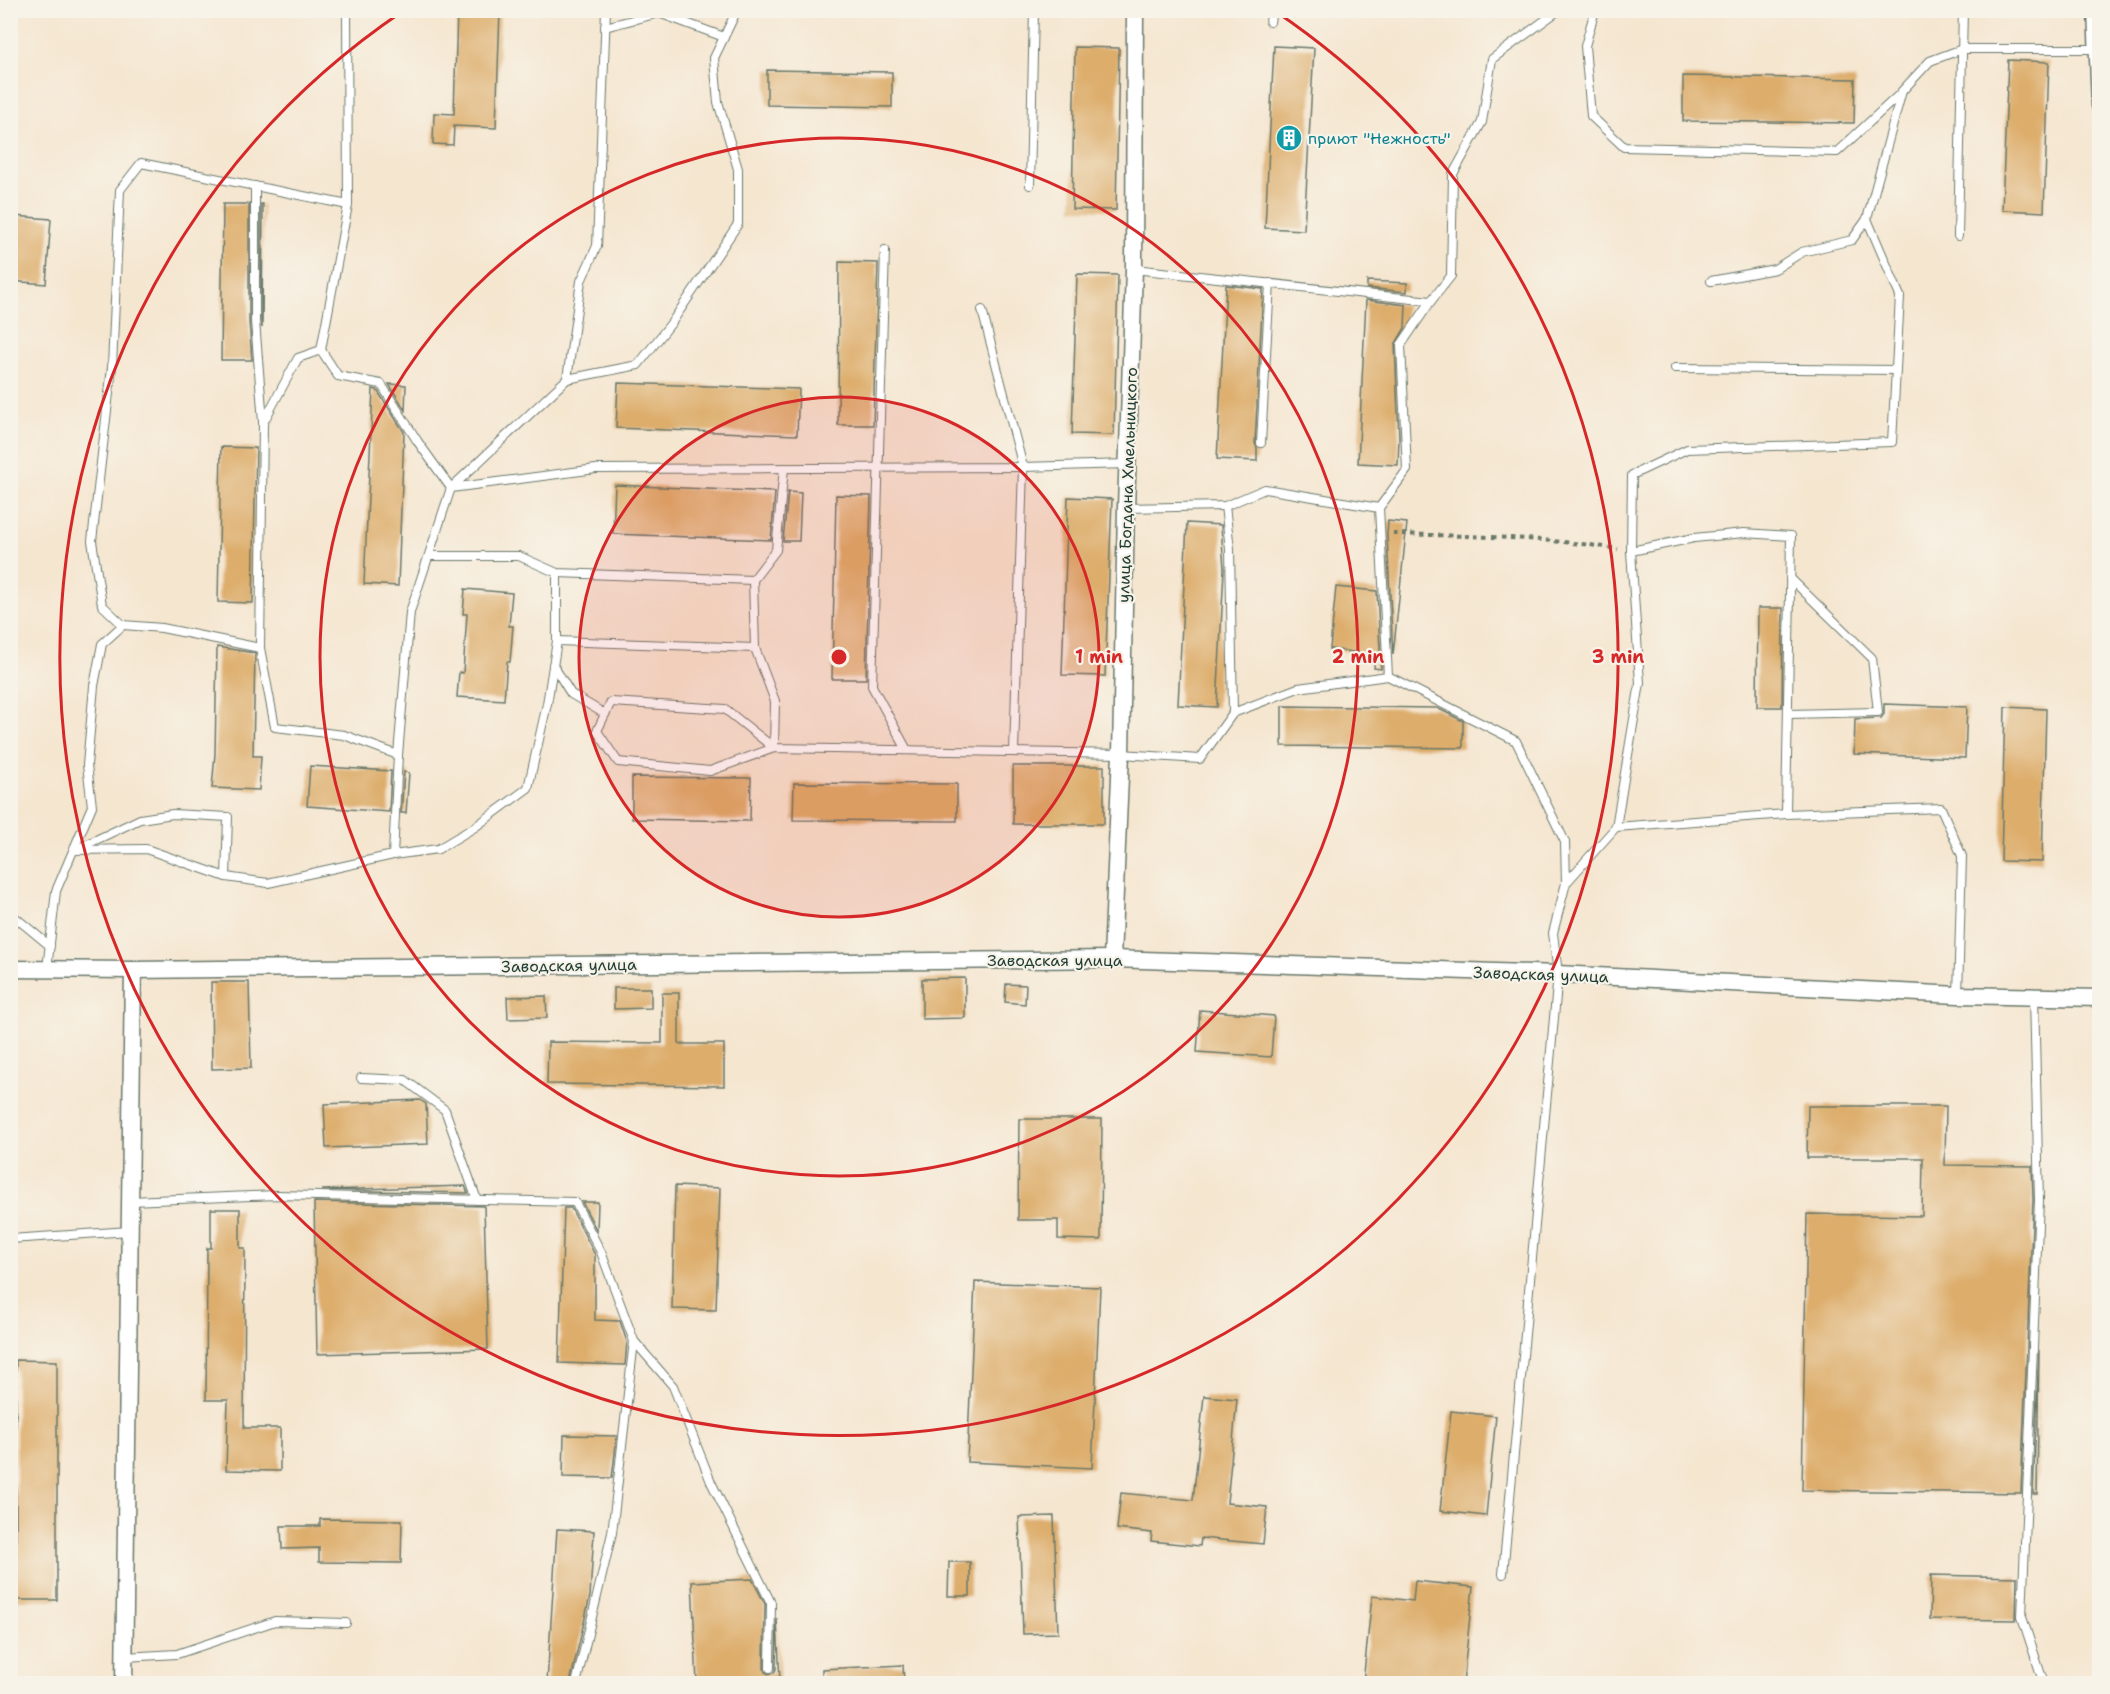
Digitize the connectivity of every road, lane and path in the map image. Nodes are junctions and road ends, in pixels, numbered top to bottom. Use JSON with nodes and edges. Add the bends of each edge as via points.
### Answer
{"nodes":[{"id":1,"x":347,"y":10,"type":"edge"},
{"id":2,"x":606,"y":10,"type":"edge"},
{"id":3,"x":736,"y":10,"type":"edge"},
{"id":4,"x":1034,"y":10,"type":"edge"},
{"id":5,"x":1135,"y":10,"type":"edge"},
{"id":6,"x":1272,"y":10,"type":"edge"},
{"id":7,"x":1558,"y":10,"type":"edge"},
{"id":8,"x":1595,"y":10,"type":"edge"},
{"id":9,"x":1964,"y":10,"type":"edge"},
{"id":10,"x":2096,"y":10,"type":"edge"},
{"id":11,"x":1270,"y":22,"type":"dead end"},
{"id":12,"x":605,"y":27,"type":"junction"},
{"id":13,"x":724,"y":37,"type":"junction"},
{"id":14,"x":1962,"y":49,"type":"junction"},
{"id":15,"x":2096,"y":49,"type":"junction"},
{"id":16,"x":1902,"y":91,"type":"junction"},
{"id":17,"x":2100,"y":106,"type":"edge"},
{"id":18,"x":1030,"y":184,"type":"dead end"},
{"id":19,"x":255,"y":186,"type":"junction"},
{"id":20,"x":348,"y":205,"type":"junction"},
{"id":21,"x":1867,"y":219,"type":"junction"},
{"id":22,"x":1958,"y":236,"type":"dead end"},
{"id":23,"x":885,"y":250,"type":"dead end"},
{"id":24,"x":1134,"y":269,"type":"junction"},
{"id":25,"x":1710,"y":281,"type":"dead end"},
{"id":26,"x":1270,"y":284,"type":"junction"},
{"id":27,"x":1431,"y":301,"type":"junction"},
{"id":28,"x":982,"y":310,"type":"dead end"},
{"id":29,"x":321,"y":350,"type":"junction"},
{"id":30,"x":1676,"y":368,"type":"dead end"},
{"id":31,"x":1896,"y":370,"type":"junction"},
{"id":32,"x":567,"y":379,"type":"junction"},
{"id":33,"x":263,"y":423,"type":"junction"},
{"id":34,"x":1261,"y":443,"type":"dead end"},
{"id":35,"x":1127,"y":464,"type":"junction"},
{"id":36,"x":1023,"y":467,"type":"junction"},
{"id":37,"x":783,"y":468,"type":"junction"},
{"id":38,"x":880,"y":468,"type":"junction"},
{"id":39,"x":452,"y":488,"type":"junction"},
{"id":40,"x":1225,"y":506,"type":"junction"},
{"id":41,"x":1126,"y":508,"type":"junction"},
{"id":42,"x":1379,"y":508,"type":"junction"},
{"id":43,"x":1381,"y":533,"type":"junction"},
{"id":44,"x":1631,"y":551,"type":"junction"},
{"id":45,"x":429,"y":556,"type":"junction"},
{"id":46,"x":557,"y":573,"type":"junction"},
{"id":47,"x":1790,"y":578,"type":"junction"},
{"id":48,"x":753,"y":580,"type":"junction"},
{"id":49,"x":123,"y":625,"type":"junction"},
{"id":50,"x":557,"y":641,"type":"junction"},
{"id":51,"x":260,"y":648,"type":"junction"},
{"id":52,"x":755,"y":648,"type":"junction"},
{"id":53,"x":553,"y":665,"type":"junction"},
{"id":54,"x":1388,"y":676,"type":"junction"},
{"id":55,"x":1233,"y":713,"type":"junction"},
{"id":56,"x":605,"y":714,"type":"junction"},
{"id":57,"x":1788,"y":714,"type":"junction"},
{"id":58,"x":774,"y":748,"type":"junction"},
{"id":59,"x":907,"y":750,"type":"junction"},
{"id":60,"x":1014,"y":752,"type":"junction"},
{"id":61,"x":1121,"y":754,"type":"junction"},
{"id":62,"x":398,"y":755,"type":"junction"},
{"id":63,"x":1786,"y":814,"type":"junction"},
{"id":64,"x":1616,"y":827,"type":"junction"},
{"id":65,"x":74,"y":850,"type":"junction"},
{"id":66,"x":393,"y":855,"type":"junction"},
{"id":67,"x":226,"y":877,"type":"junction"},
{"id":68,"x":1566,"y":883,"type":"junction"},
{"id":69,"x":10,"y":913,"type":"edge"},
{"id":70,"x":50,"y":945,"type":"junction"},
{"id":71,"x":1112,"y":959,"type":"junction"},
{"id":72,"x":10,"y":969,"type":"edge"},
{"id":73,"x":47,"y":969,"type":"junction"},
{"id":74,"x":133,"y":970,"type":"junction"},
{"id":75,"x":1558,"y":974,"type":"junction"},
{"id":76,"x":1958,"y":995,"type":"junction"},
{"id":77,"x":2034,"y":996,"type":"junction"},
{"id":78,"x":2100,"y":998,"type":"edge"},
{"id":79,"x":361,"y":1078,"type":"dead end"},
{"id":80,"x":477,"y":1200,"type":"junction"},
{"id":81,"x":130,"y":1201,"type":"junction"},
{"id":82,"x":130,"y":1231,"type":"junction"},
{"id":83,"x":10,"y":1239,"type":"edge"},
{"id":84,"x":634,"y":1341,"type":"junction"},
{"id":85,"x":1503,"y":1574,"type":"dead end"},
{"id":86,"x":346,"y":1623,"type":"dead end"},
{"id":87,"x":124,"y":1657,"type":"junction"},
{"id":88,"x":770,"y":1668,"type":"dead end"},
{"id":89,"x":124,"y":1683,"type":"edge"},
{"id":90,"x":576,"y":1683,"type":"edge"},
{"id":91,"x":2044,"y":1683,"type":"edge"}],
"edges":[{"from":1,"to":20,"type":"lane"},
{"from":2,"to":12,"type":"lane"},
{"from":3,"to":13,"type":"lane"},
{"from":4,"to":18,"type":"lane"},
{"from":5,"to":24,"type":"street","name":"улица Богдана Хмельницкого"},
{"from":6,"to":11,"type":"lane"},
{"from":7,"to":27,"type":"lane","via":[[1492,59],[1482,122],[1453,174],[1451,276]]},
{"from":8,"to":16,"type":"lane","via":[[1585,46],[1591,116],[1624,147],[1837,152]]},
{"from":9,"to":14,"type":"lane"},
{"from":10,"to":15,"type":"street"},
{"from":12,"to":13,"type":"lane","via":[[658,13]]},
{"from":12,"to":32,"type":"lane","via":[[597,246],[581,281]]},
{"from":13,"to":32,"type":"lane","via":[[714,58],[718,102],[738,170],[738,224],[638,365]]},
{"from":14,"to":15,"type":"lane"},
{"from":14,"to":16,"type":"lane","via":[[1930,61]]},
{"from":14,"to":22,"type":"lane"},
{"from":15,"to":17,"type":"street"},
{"from":16,"to":21,"type":"lane"},
{"from":19,"to":20,"type":"lane"},
{"from":19,"to":33,"type":"lane","via":[[255,321]]},
{"from":19,"to":49,"type":"lane","via":[[141,162],[120,190],[112,367],[92,541],[102,605]]},
{"from":20,"to":29,"type":"lane"},
{"from":21,"to":25,"type":"lane","via":[[1852,240],[1802,252],[1775,269]]},
{"from":21,"to":31,"type":"lane","via":[[1900,296]]},
{"from":23,"to":38,"type":"lane"},
{"from":24,"to":26,"type":"lane"},
{"from":24,"to":35,"type":"street","name":"улица Богдана Хмельницкого"},
{"from":26,"to":27,"type":"lane"},
{"from":26,"to":34,"type":"lane"},
{"from":27,"to":42,"type":"lane","via":[[1401,345],[1407,470]]},
{"from":28,"to":36,"type":"lane"},
{"from":29,"to":33,"type":"lane","via":[[298,358]]},
{"from":29,"to":39,"type":"lane","via":[[338,376],[381,384]]},
{"from":30,"to":31,"type":"lane"},
{"from":31,"to":44,"type":"lane","via":[[1892,442],[1687,449],[1632,475]]},
{"from":32,"to":39,"type":"lane"},
{"from":33,"to":51,"type":"lane"},
{"from":35,"to":36,"type":"lane"},
{"from":35,"to":41,"type":"street","name":"улица Богдана Хмельницкого"},
{"from":36,"to":38,"type":"lane"},
{"from":36,"to":60,"type":"lane"},
{"from":37,"to":38,"type":"lane"},
{"from":37,"to":39,"type":"lane","via":[[596,469]]},
{"from":37,"to":48,"type":"lane","via":[[776,550]]},
{"from":38,"to":59,"type":"lane","via":[[872,686]]},
{"from":39,"to":45,"type":"lane"},
{"from":40,"to":41,"type":"lane"},
{"from":40,"to":42,"type":"lane","via":[[1266,489]]},
{"from":40,"to":55,"type":"lane","via":[[1230,549]]},
{"from":41,"to":61,"type":"street","name":"улица Богдана Хмельницкого"},
{"from":42,"to":43,"type":"lane"},
{"from":43,"to":44,"type":"path","via":[[1518,537]]},
{"from":43,"to":54,"type":"lane"},
{"from":44,"to":47,"type":"lane","via":[[1744,533],[1791,536]]},
{"from":44,"to":64,"type":"lane","via":[[1641,683]]},
{"from":45,"to":46,"type":"lane","via":[[519,556]]},
{"from":45,"to":62,"type":"lane","via":[[410,612]]},
{"from":46,"to":48,"type":"lane"},
{"from":46,"to":50,"type":"lane"},
{"from":47,"to":57,"type":"lane"},
{"from":47,"to":57,"type":"lane","via":[[1872,658],[1878,712]]},
{"from":48,"to":52,"type":"lane"},
{"from":49,"to":51,"type":"lane","via":[[162,628]]},
{"from":49,"to":65,"type":"lane","via":[[102,644],[87,765],[92,806]]},
{"from":50,"to":52,"type":"lane"},
{"from":50,"to":53,"type":"lane"},
{"from":51,"to":62,"type":"lane","via":[[275,727],[344,735]]},
{"from":52,"to":58,"type":"lane","via":[[775,701]]},
{"from":53,"to":56,"type":"lane","via":[[571,694]]},
{"from":53,"to":66,"type":"lane","via":[[528,788],[438,849]]},
{"from":54,"to":55,"type":"lane","via":[[1298,688]]},
{"from":54,"to":68,"type":"lane","via":[[1516,741],[1564,842]]},
{"from":55,"to":61,"type":"lane","via":[[1200,759]]},
{"from":56,"to":58,"type":"lane","via":[[611,702],[725,710]]},
{"from":56,"to":58,"type":"lane","via":[[597,731],[618,762],[710,771]]},
{"from":57,"to":63,"type":"lane"},
{"from":58,"to":59,"type":"lane"},
{"from":59,"to":60,"type":"lane"},
{"from":60,"to":61,"type":"lane"},
{"from":61,"to":71,"type":"street","name":"улица Богдана Хмельницкого"},
{"from":62,"to":66,"type":"lane"},
{"from":63,"to":64,"type":"lane"},
{"from":63,"to":76,"type":"lane","via":[[1941,808],[1962,856]]},
{"from":64,"to":68,"type":"lane"},
{"from":65,"to":67,"type":"lane","via":[[146,849]]},
{"from":65,"to":67,"type":"lane","via":[[140,819],[174,814],[228,817]]},
{"from":65,"to":70,"type":"lane","via":[[56,891]]},
{"from":66,"to":67,"type":"lane","via":[[268,884]]},
{"from":68,"to":75,"type":"lane","via":[[1553,933]]},
{"from":69,"to":70,"type":"lane"},
{"from":70,"to":73,"type":"lane"},
{"from":71,"to":74,"type":"street","name":"Заводская улица"},
{"from":71,"to":75,"type":"street","name":"Заводская улица"},
{"from":72,"to":73,"type":"street","name":"Заводская улица"},
{"from":73,"to":74,"type":"street","name":"Заводская улица"},
{"from":74,"to":81,"type":"street"},
{"from":75,"to":76,"type":"street","name":"Заводская улица"},
{"from":75,"to":85,"type":"lane"},
{"from":76,"to":77,"type":"street","name":"Заводская улица"},
{"from":77,"to":78,"type":"street","name":"Заводская улица"},
{"from":77,"to":91,"type":"lane","via":[[2039,1200],[2022,1617]]},
{"from":79,"to":80,"type":"lane","via":[[405,1080],[445,1110]]},
{"from":80,"to":81,"type":"lane","via":[[277,1195]]},
{"from":80,"to":84,"type":"lane","via":[[575,1202],[601,1252]]},
{"from":81,"to":82,"type":"street"},
{"from":82,"to":83,"type":"lane"},
{"from":82,"to":87,"type":"street"},
{"from":84,"to":88,"type":"lane","via":[[673,1386],[711,1482],[771,1603]]},
{"from":84,"to":90,"type":"lane","via":[[612,1533]]},
{"from":86,"to":87,"type":"lane","via":[[274,1621],[177,1654]]},
{"from":87,"to":89,"type":"street"}]}
